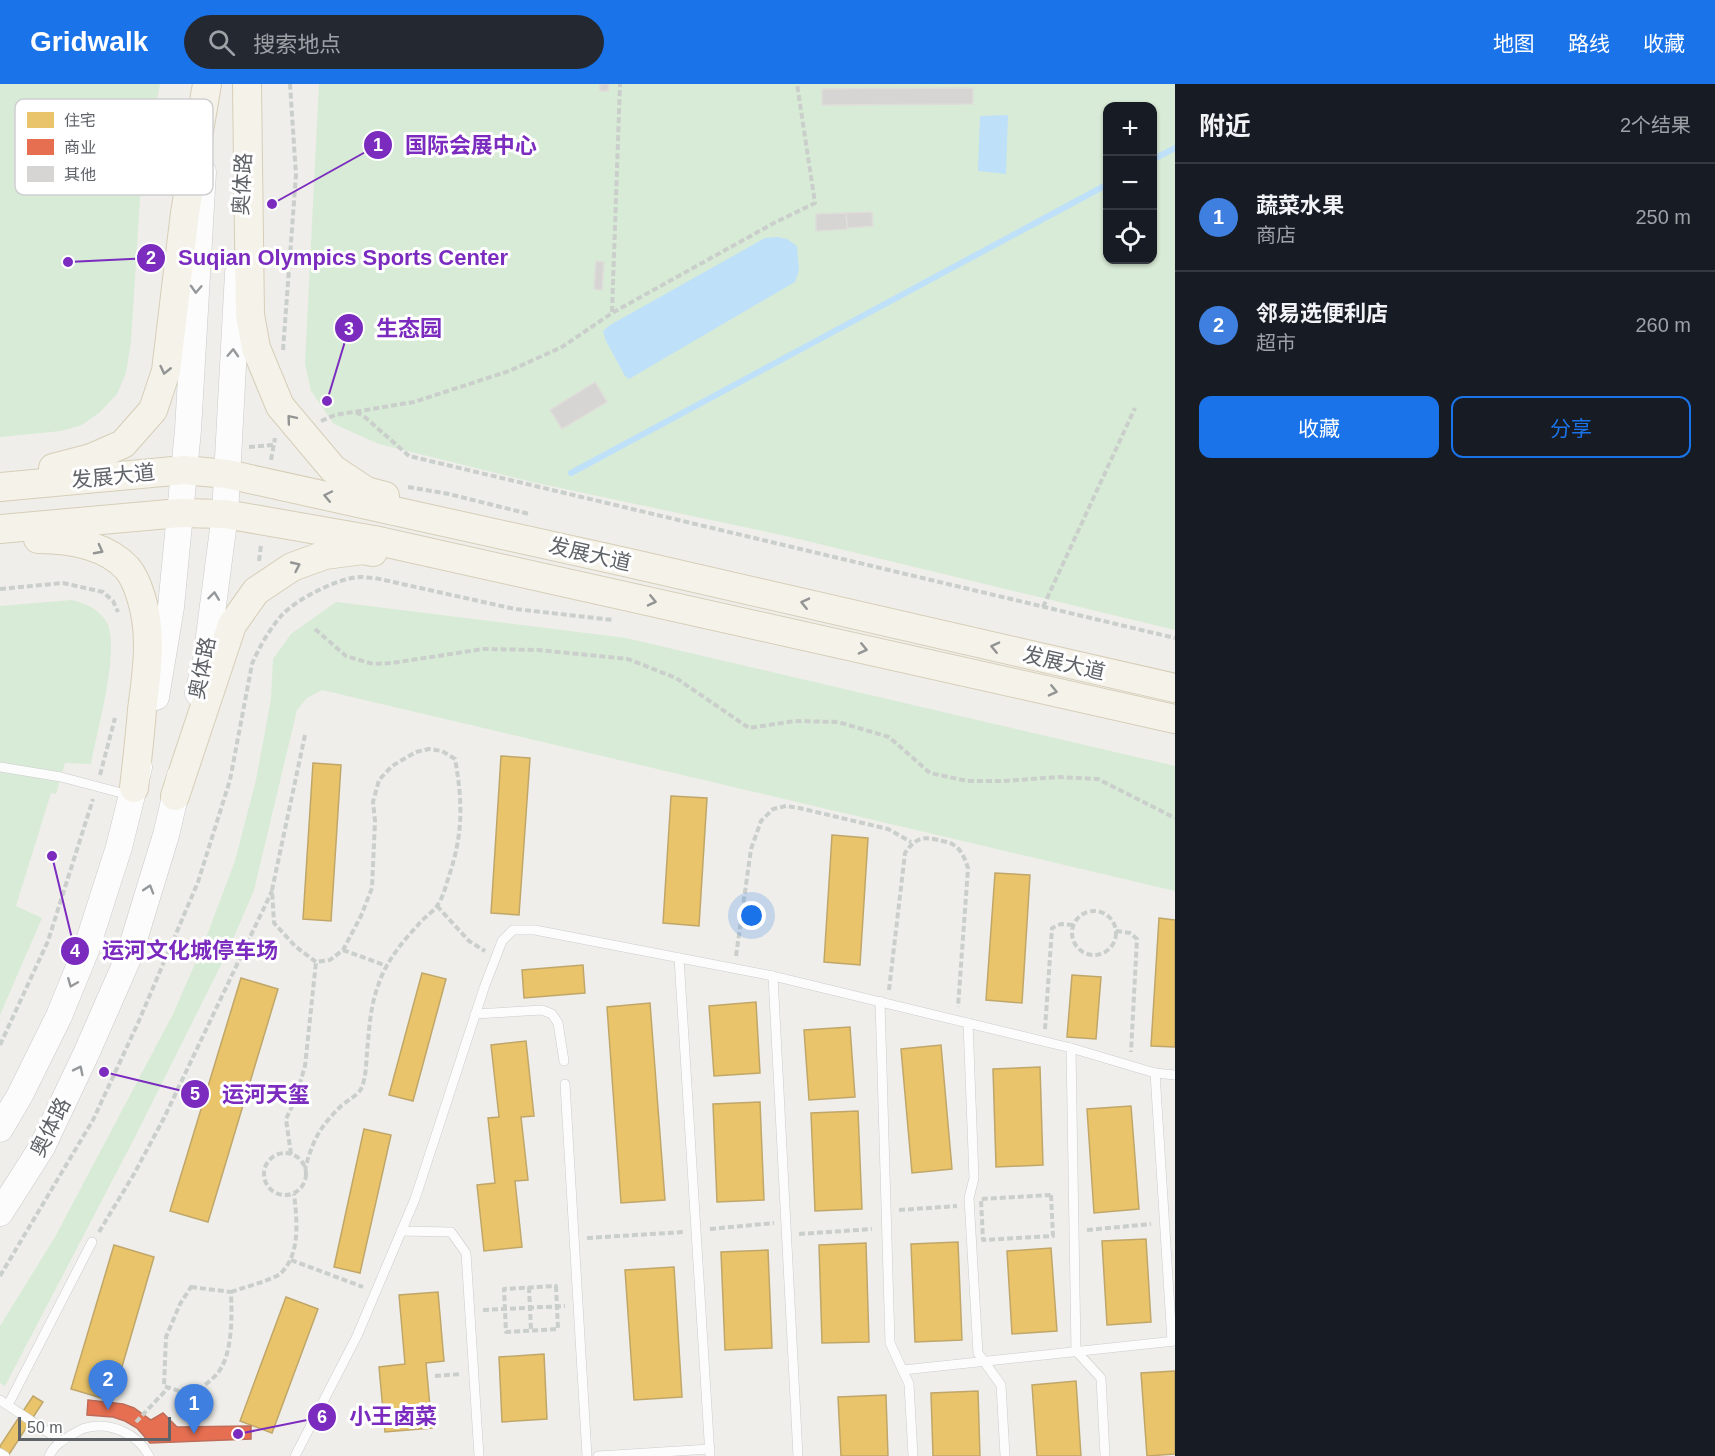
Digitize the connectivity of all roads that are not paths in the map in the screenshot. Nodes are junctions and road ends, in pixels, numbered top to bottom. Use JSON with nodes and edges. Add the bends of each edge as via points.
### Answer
{"nodes":[{"id":1,"x":207,"y":84,"type":"edge"},
{"id":2,"x":247,"y":85,"type":"edge"},
{"id":3,"x":204,"y":99,"type":"edge"},
{"id":4,"x":206,"y":99,"type":"edge"},
{"id":5,"x":187,"y":195,"type":"edge"},
{"id":6,"x":201,"y":195,"type":"edge"},
{"id":7,"x":184,"y":470,"type":"junction"},
{"id":8,"x":227,"y":474,"type":"junction"},
{"id":9,"x":0,"y":478,"type":"edge"},
{"id":10,"x":0,"y":487,"type":"edge"},
{"id":11,"x":180,"y":513,"type":"junction"},
{"id":12,"x":225,"y":514,"type":"junction"},
{"id":13,"x":0,"y":529,"type":"edge"},
{"id":14,"x":0,"y":538,"type":"edge"},
{"id":15,"x":625,"y":562,"type":"junction"},
{"id":16,"x":616,"y":593,"type":"junction"},
{"id":17,"x":1175,"y":688,"type":"edge"},
{"id":18,"x":1175,"y":719,"type":"edge"},
{"id":19,"x":0,"y":767,"type":"edge"},
{"id":20,"x":133,"y":792,"type":"junction"},
{"id":21,"x":175,"y":796,"type":"junction"},
{"id":22,"x":679,"y":958,"type":"junction"},
{"id":23,"x":773,"y":976,"type":"junction"},
{"id":24,"x":884,"y":1002,"type":"junction"},
{"id":25,"x":475,"y":1014,"type":"junction"},
{"id":26,"x":968,"y":1023,"type":"junction"},
{"id":27,"x":1071,"y":1048,"type":"junction"},
{"id":28,"x":564,"y":1061,"type":"dead end"},
{"id":29,"x":1155,"y":1073,"type":"junction"},
{"id":30,"x":1175,"y":1075,"type":"edge"},
{"id":31,"x":565,"y":1084,"type":"dead end"},
{"id":32,"x":0,"y":1129,"type":"edge"},
{"id":33,"x":0,"y":1213,"type":"edge"},
{"id":34,"x":401,"y":1231,"type":"junction"},
{"id":35,"x":92,"y":1242,"type":"road end"},
{"id":36,"x":1174,"y":1341,"type":"edge"},
{"id":37,"x":1076,"y":1351,"type":"junction"},
{"id":38,"x":983,"y":1361,"type":"junction"},
{"id":39,"x":903,"y":1370,"type":"junction"},
{"id":40,"x":4,"y":1403,"type":"edge"},
{"id":41,"x":61,"y":1440,"type":"junction"},
{"id":42,"x":0,"y":1453,"type":"edge"},
{"id":43,"x":710,"y":1453,"type":"edge"},
{"id":44,"x":5,"y":1456,"type":"edge"},
{"id":45,"x":49,"y":1456,"type":"edge"},
{"id":46,"x":149,"y":1456,"type":"edge"},
{"id":47,"x":295,"y":1456,"type":"edge"},
{"id":48,"x":479,"y":1456,"type":"edge"},
{"id":49,"x":587,"y":1456,"type":"edge"},
{"id":50,"x":598,"y":1456,"type":"edge"},
{"id":51,"x":798,"y":1456,"type":"edge"},
{"id":52,"x":913,"y":1456,"type":"edge"},
{"id":53,"x":1005,"y":1456,"type":"edge"},
{"id":54,"x":1105,"y":1456,"type":"edge"}],
"edges":[{"from":1,"to":3,"type":"main road","one_way":true},
{"from":1,"to":4,"type":"main road","name":"奥体路","one_way":true},
{"from":8,"to":2,"type":"main road","name":"奥体路","one_way":true},
{"from":15,"to":2,"type":"main road","one_way":true,"via":[[366,491],[333,469],[280,406],[255,348],[250,315]]},
{"from":5,"to":9,"type":"main road","one_way":true,"via":[[166,371],[153,410],[123,444],[91,458]]},
{"from":6,"to":7,"type":"main road","name":"奥体路","one_way":true},
{"from":7,"to":8,"type":"main road","name":"发展大道"},
{"from":7,"to":10,"type":"main road","name":"发展大道"},
{"from":7,"to":11,"type":"main road","name":"奥体路"},
{"from":8,"to":12,"type":"main road","name":"奥体路"},
{"from":15,"to":8,"type":"main road","name":"发展大道","one_way":true},
{"from":11,"to":12,"type":"main road","name":"发展大道"},
{"from":11,"to":13,"type":"main road","name":"发展大道"},
{"from":11,"to":20,"type":"main road","name":"奥体路","via":[[170,618]]},
{"from":12,"to":16,"type":"main road","name":"发展大道","via":[[374,540]]},
{"from":21,"to":12,"type":"main road","name":"奥体路","one_way":true,"via":[[206,659]]},
{"from":14,"to":20,"type":"main road","one_way":true,"via":[[88,544],[128,569],[137,585],[146,613],[149,652]]},
{"from":17,"to":15,"type":"main road","name":"发展大道","one_way":true},
{"from":16,"to":18,"type":"main road","name":"发展大道","one_way":true},
{"from":21,"to":16,"type":"main road","one_way":true,"via":[[232,625],[256,591],[292,567],[325,555],[363,550]]},
{"from":19,"to":20,"type":"lane"},
{"from":20,"to":32,"type":"main road","name":"奥体路","one_way":true,"via":[[86,950],[59,1016]]},
{"from":33,"to":21,"type":"main road","name":"奥体路","one_way":true,"via":[[42,1146],[129,956]]},
{"from":22,"to":23,"type":"lane"},
{"from":22,"to":25,"type":"lane","via":[[535,930],[513,930],[502,941]]},
{"from":22,"to":43,"type":"lane"},
{"from":23,"to":24,"type":"lane"},
{"from":23,"to":51,"type":"lane"},
{"from":24,"to":26,"type":"lane"},
{"from":24,"to":39,"type":"lane","via":[[890,1343]]},
{"from":25,"to":28,"type":"lane","via":[[542,1010],[552,1014],[558,1023]]},
{"from":25,"to":34,"type":"lane"},
{"from":26,"to":27,"type":"lane"},
{"from":26,"to":38,"type":"lane","via":[[974,1178],[969,1205],[978,1353]]},
{"from":27,"to":29,"type":"lane"},
{"from":27,"to":37,"type":"lane"},
{"from":29,"to":30,"type":"lane"},
{"from":29,"to":36,"type":"lane"},
{"from":31,"to":49,"type":"lane"},
{"from":34,"to":47,"type":"lane","via":[[357,1336]]},
{"from":34,"to":48,"type":"lane","via":[[451,1232],[466,1253]]},
{"from":35,"to":40,"type":"lane"},
{"from":36,"to":37,"type":"lane"},
{"from":37,"to":38,"type":"lane"},
{"from":37,"to":54,"type":"lane","via":[[1101,1378]]},
{"from":38,"to":39,"type":"lane"},
{"from":38,"to":53,"type":"lane","via":[[1001,1385]]},
{"from":39,"to":52,"type":"lane","via":[[909,1384]]},
{"from":40,"to":41,"type":"lane"},
{"from":41,"to":45,"type":"lane"},
{"from":41,"to":46,"type":"lane","via":[[85,1428],[106,1426],[126,1433]]},
{"from":42,"to":44,"type":"lane"},
{"from":43,"to":50,"type":"lane"}]}
